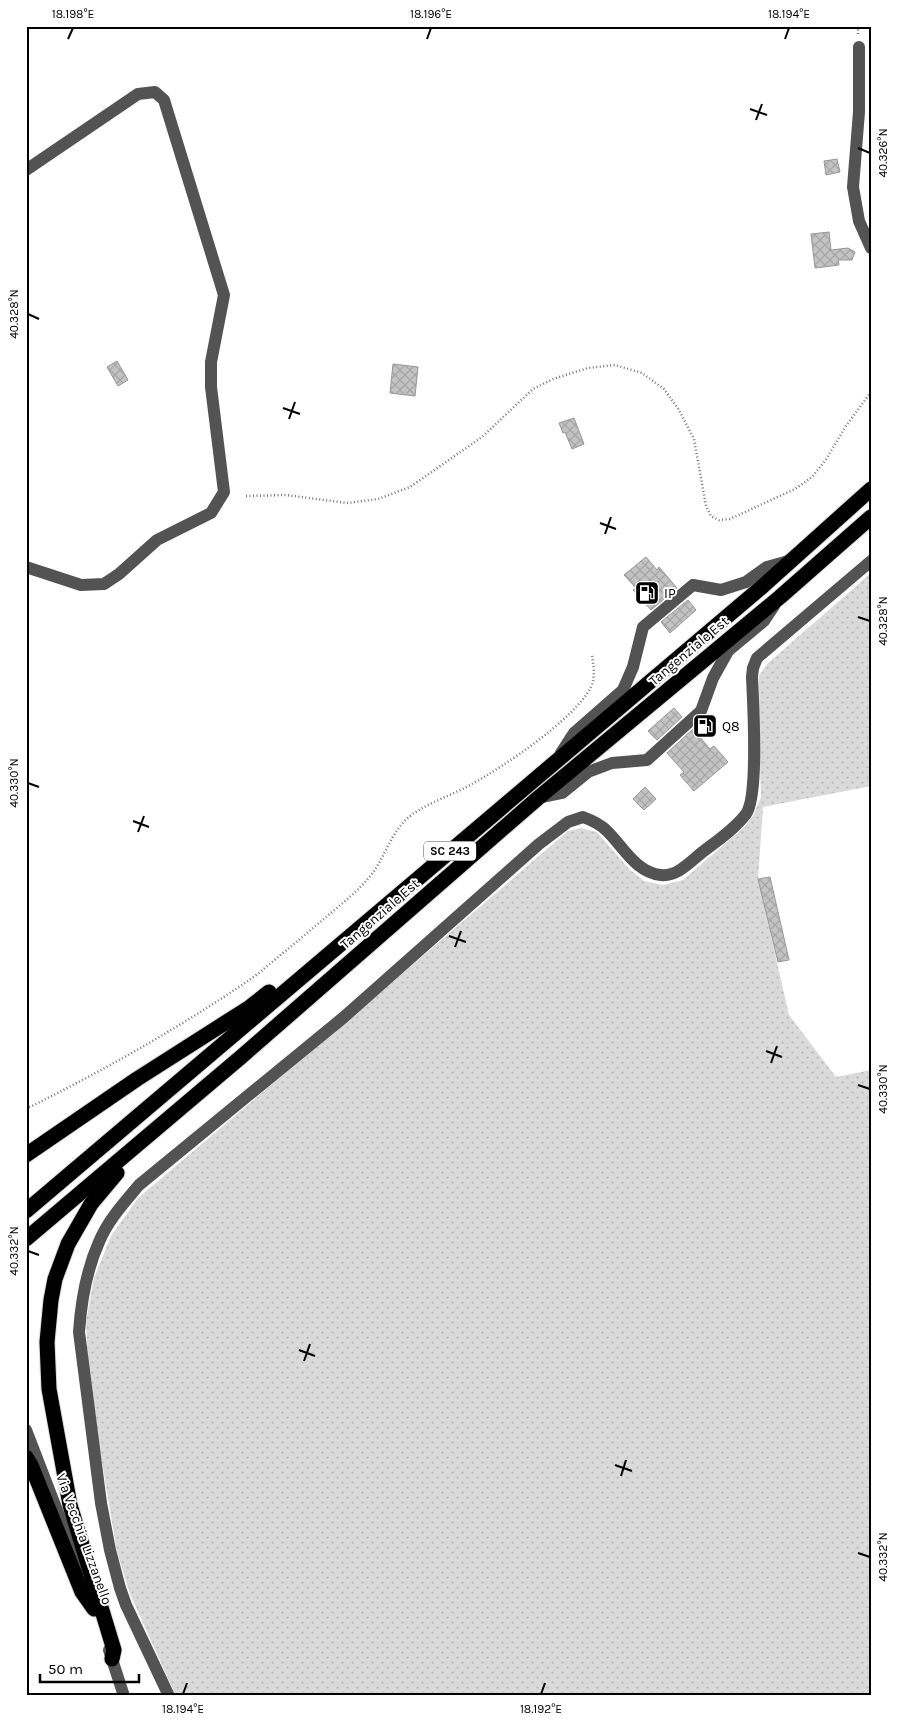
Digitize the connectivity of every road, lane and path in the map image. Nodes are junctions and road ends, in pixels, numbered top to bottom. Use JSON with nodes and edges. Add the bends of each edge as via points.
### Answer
{"nodes":[{"id":1,"x":860,"y":47,"type":"dead end"},
{"id":2,"x":26,"y":170,"type":"edge"},
{"id":3,"x":871,"y":248,"type":"edge"},
{"id":4,"x":871,"y":392,"type":"edge"},
{"id":5,"x":871,"y":489,"type":"edge"},
{"id":6,"x":246,"y":496,"type":"dead end"},
{"id":7,"x":871,"y":517,"type":"edge"},
{"id":8,"x":792,"y":560,"type":"junction"},
{"id":9,"x":871,"y":560,"type":"edge"},
{"id":10,"x":26,"y":567,"type":"edge"},
{"id":11,"x":780,"y":598,"type":"junction"},
{"id":12,"x":592,"y":654,"type":"dead end"},
{"id":13,"x":555,"y":762,"type":"junction"},
{"id":14,"x":538,"y":798,"type":"junction"},
{"id":15,"x":409,"y":886,"type":"junction"},
{"id":16,"x":241,"y":1056,"type":"junction"},
{"id":17,"x":26,"y":1108,"type":"edge"},
{"id":18,"x":26,"y":1155,"type":"edge"},
{"id":19,"x":26,"y":1211,"type":"edge"},
{"id":20,"x":26,"y":1239,"type":"edge"},
{"id":21,"x":26,"y":1430,"type":"edge"},
{"id":22,"x":26,"y":1457,"type":"edge"},
{"id":23,"x":94,"y":1609,"type":"junction"},
{"id":24,"x":112,"y":1659,"type":"junction"},
{"id":25,"x":124,"y":1696,"type":"edge"},
{"id":26,"x":169,"y":1696,"type":"edge"}],
"edges":[{"from":1,"to":3,"type":"street","via":[[853,187],[859,221]]},
{"from":2,"to":10,"type":"street","via":[[138,94],[155,92],[164,100],[224,295],[210,379],[224,492],[211,513],[157,540],[104,584],[81,585]]},
{"from":4,"to":6,"type":"path","via":[[812,477],[795,489],[730,519],[719,520],[711,516],[706,506],[694,439],[664,389],[642,373],[615,365],[588,368],[534,388],[482,437],[410,487],[378,499],[347,503],[286,495]]},
{"from":5,"to":8,"type":"highway","name":"Tangenziale Est","number":"SC 243"},
{"from":7,"to":11,"type":"highway","name":"Tangenziale Est"},
{"from":8,"to":13,"type":"highway","name":"Tangenziale Est","number":"SC 243"},
{"from":8,"to":13,"type":"street","via":[[766,567],[746,582],[722,590],[693,584],[643,627],[633,667],[623,690],[574,733]]},
{"from":9,"to":26,"type":"street","via":[[757,658],[752,677],[754,782],[748,812],[736,825],[681,870],[660,875],[636,863],[605,828],[583,817],[568,822],[344,1017],[139,1185],[114,1216],[99,1242],[87,1278],[80,1332],[101,1503],[110,1550],[123,1596]]},
{"from":11,"to":14,"type":"highway","name":"Tangenziale Est"},
{"from":11,"to":14,"type":"street","via":[[764,621],[728,651],[713,678],[701,711],[647,760],[612,763],[588,772],[562,794]]},
{"from":12,"to":17,"type":"path","via":[[594,671],[591,686],[580,703],[504,765],[470,786],[420,809],[406,820],[362,885],[256,974],[167,1033],[96,1074]]},
{"from":13,"to":15,"type":"highway","name":"Tangenziale Est","number":"SC 243"},
{"from":14,"to":16,"type":"highway","name":"Tangenziale Est"},
{"from":15,"to":18,"type":"highway","via":[[386,898],[250,1007]]},
{"from":15,"to":19,"type":"highway","name":"Tangenziale Est","number":"SC 243"},
{"from":16,"to":20,"type":"highway","name":"Tangenziale Est"},
{"from":16,"to":24,"type":"highway","via":[[221,1084],[101,1190],[78,1224],[55,1279],[47,1342],[48,1389],[70,1506],[114,1650]]},
{"from":21,"to":23,"type":"street","name":"Via Vecchia Lizzanello"},
{"from":22,"to":23,"type":"highway","via":[[82,1592]]},
{"from":23,"to":24,"type":"street","name":"Via Vecchia Lizzanello"},
{"from":24,"to":25,"type":"street","name":"Via Vecchia Lizzanello"}]}
